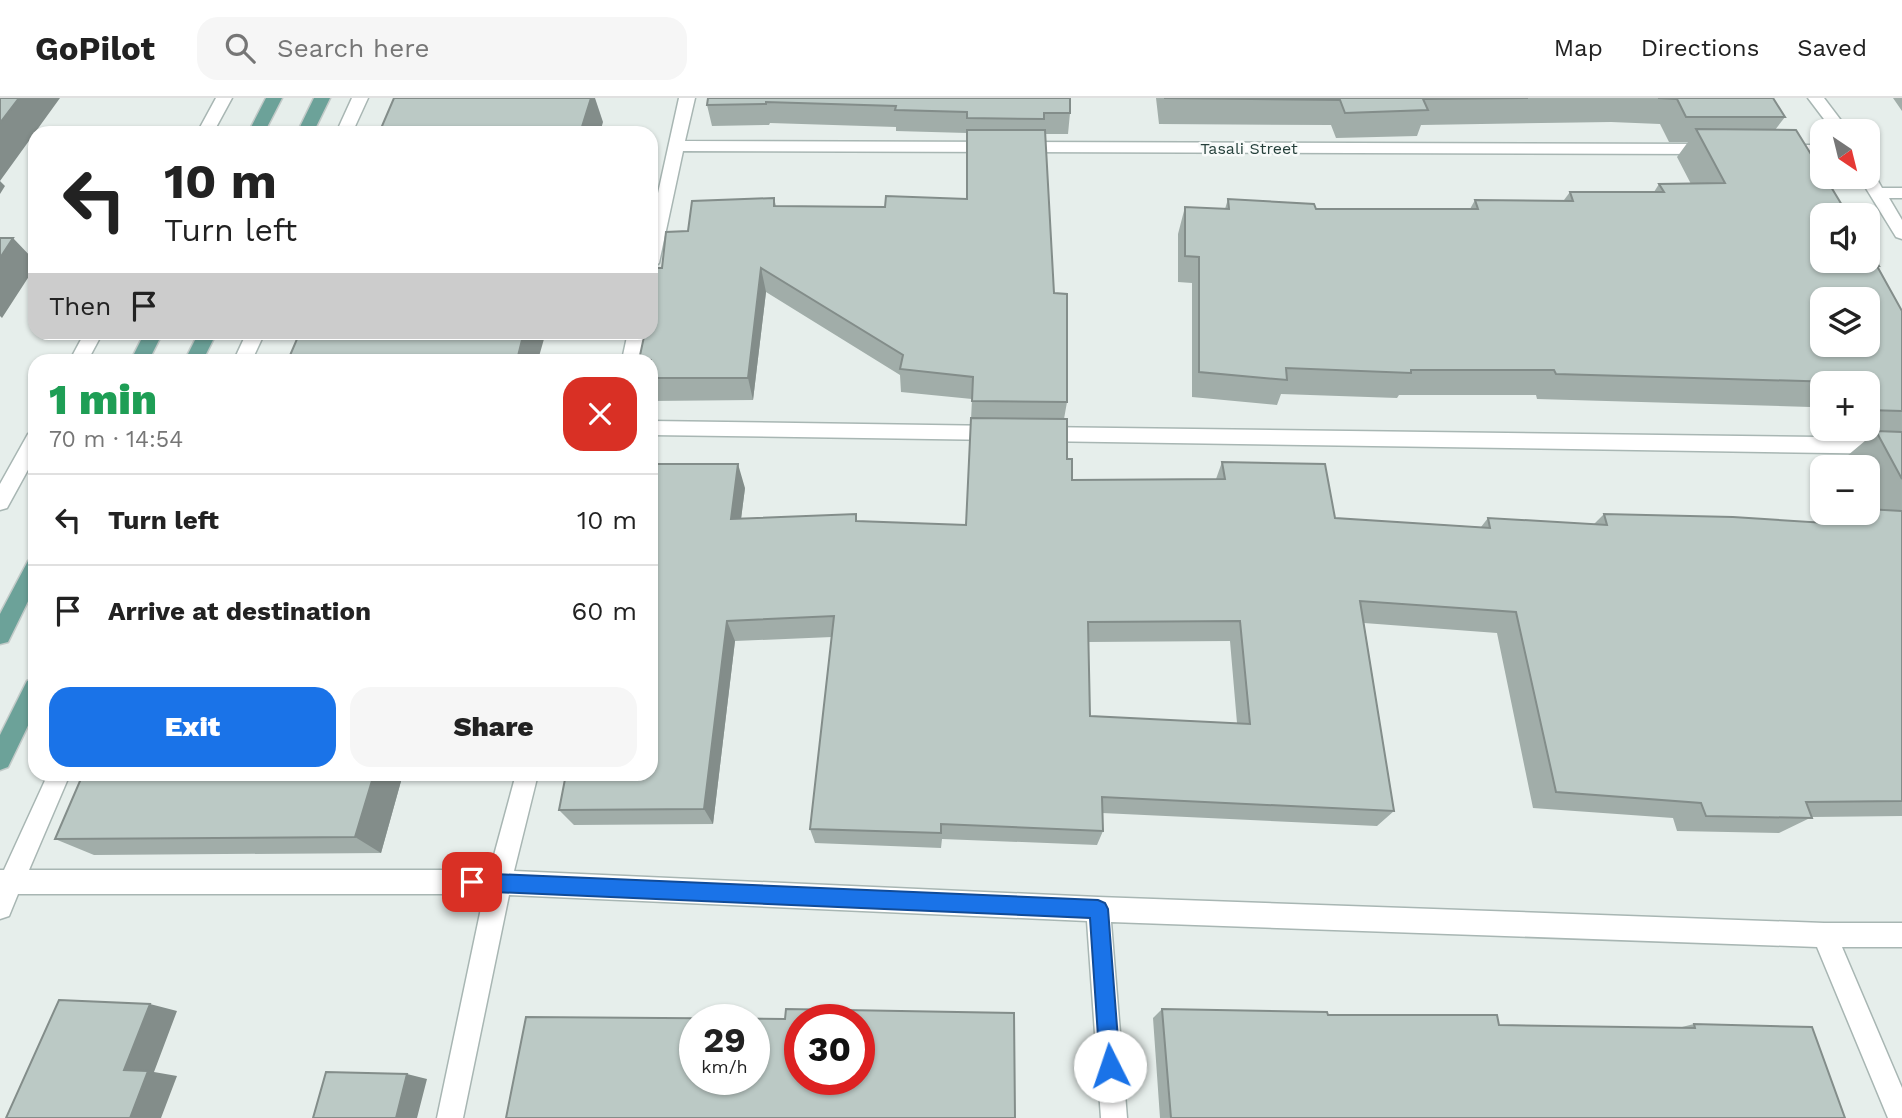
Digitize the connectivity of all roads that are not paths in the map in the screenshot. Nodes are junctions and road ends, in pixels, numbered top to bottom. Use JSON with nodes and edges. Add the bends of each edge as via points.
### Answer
{"nodes":[{"id":1,"x":225,"y":98,"type":"edge"},
{"id":2,"x":274,"y":98,"type":"edge"},
{"id":3,"x":322,"y":98,"type":"edge"},
{"id":4,"x":360,"y":98,"type":"edge"},
{"id":5,"x":687,"y":98,"type":"edge"},
{"id":6,"x":1816,"y":98,"type":"edge"},
{"id":7,"x":1831,"y":119,"type":"edge"},
{"id":8,"x":209,"y":126,"type":"edge"},
{"id":9,"x":260,"y":126,"type":"edge"},
{"id":10,"x":308,"y":126,"type":"edge"},
{"id":11,"x":347,"y":126,"type":"edge"},
{"id":12,"x":676,"y":146,"type":"junction"},
{"id":13,"x":1724,"y":149,"type":"edge"},
{"id":14,"x":1766,"y":149,"type":"edge"},
{"id":15,"x":1810,"y":150,"type":"edge"},
{"id":16,"x":1873,"y":189,"type":"edge"},
{"id":17,"x":1875,"y":193,"type":"junction"},
{"id":18,"x":1902,"y":193,"type":"edge"},
{"id":19,"x":658,"y":230,"type":"edge"},
{"id":20,"x":1902,"y":233,"type":"edge"},
{"id":21,"x":658,"y":428,"type":"edge"},
{"id":22,"x":1902,"y":446,"type":"edge"},
{"id":23,"x":28,"y":452,"type":"edge"},
{"id":24,"x":0,"y":502,"type":"edge"},
{"id":25,"x":28,"y":581,"type":"edge"},
{"id":26,"x":0,"y":635,"type":"edge"},
{"id":27,"x":28,"y":702,"type":"edge"},
{"id":28,"x":0,"y":759,"type":"edge"},
{"id":29,"x":56,"y":781,"type":"edge"},
{"id":30,"x":525,"y":781,"type":"edge"},
{"id":31,"x":6,"y":882,"type":"edge"},
{"id":32,"x":499,"y":882,"type":"junction"},
{"id":33,"x":0,"y":907,"type":"edge"},
{"id":34,"x":1098,"y":909,"type":"junction"},
{"id":35,"x":1824,"y":935,"type":"junction"},
{"id":36,"x":1902,"y":935,"type":"edge"},
{"id":37,"x":450,"y":1118,"type":"edge"},
{"id":38,"x":1114,"y":1118,"type":"edge"},
{"id":39,"x":1901,"y":1118,"type":"edge"}],
"edges":[{"from":1,"to":8,"type":"street"},
{"from":2,"to":9,"type":"main road"},
{"from":3,"to":10,"type":"main road"},
{"from":4,"to":11,"type":"street"},
{"from":5,"to":12,"type":"street"},
{"from":6,"to":7,"type":"street"},
{"from":12,"to":13,"type":"street","name":"Tasali Street"},
{"from":12,"to":19,"type":"street"},
{"from":14,"to":15,"type":"street"},
{"from":16,"to":17,"type":"street"},
{"from":17,"to":18,"type":"street"},
{"from":17,"to":20,"type":"street"},
{"from":21,"to":22,"type":"street"},
{"from":23,"to":24,"type":"street"},
{"from":25,"to":26,"type":"main road"},
{"from":27,"to":28,"type":"main road"},
{"from":29,"to":31,"type":"street"},
{"from":30,"to":32,"type":"street"},
{"from":31,"to":32,"type":"street"},
{"from":31,"to":33,"type":"street"},
{"from":32,"to":34,"type":"street"},
{"from":32,"to":37,"type":"street"},
{"from":34,"to":35,"type":"street"},
{"from":34,"to":38,"type":"street"},
{"from":35,"to":36,"type":"street"},
{"from":35,"to":39,"type":"street"}]}
